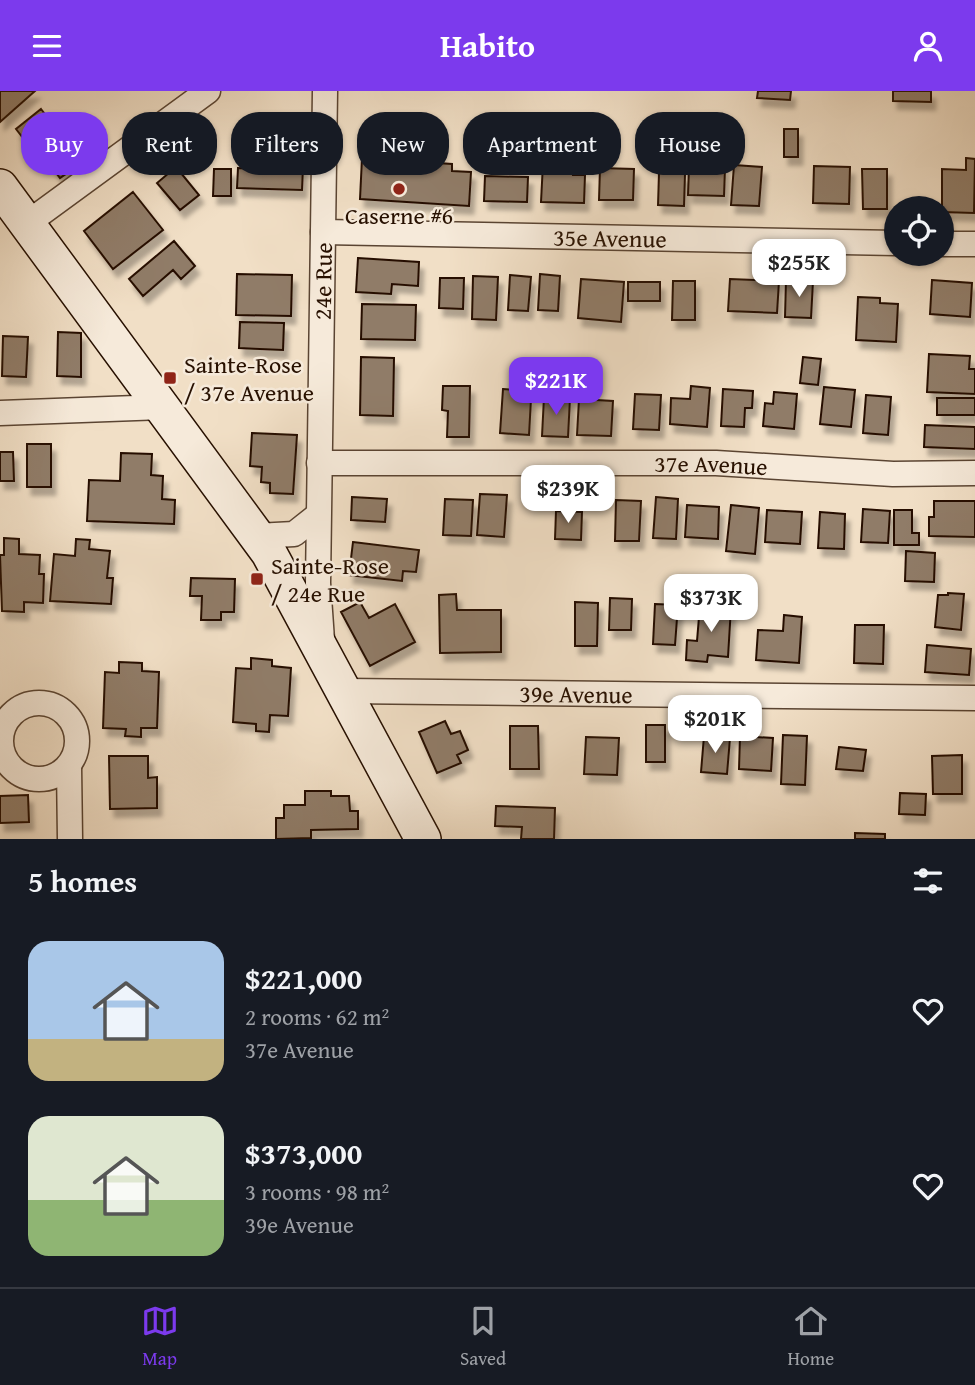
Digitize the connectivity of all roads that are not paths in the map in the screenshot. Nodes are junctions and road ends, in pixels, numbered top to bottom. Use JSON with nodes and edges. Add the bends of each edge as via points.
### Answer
{"nodes":[{"id":1,"x":208,"y":91,"type":"edge"},
{"id":2,"x":325,"y":91,"type":"edge"},
{"id":3,"x":0,"y":187,"type":"edge"},
{"id":4,"x":29,"y":222,"type":"junction"},
{"id":5,"x":323,"y":232,"type":"junction"},
{"id":6,"x":884,"y":243,"type":"edge"},
{"id":7,"x":954,"y":244,"type":"edge"},
{"id":8,"x":975,"y":244,"type":"edge"},
{"id":9,"x":163,"y":407,"type":"junction"},
{"id":10,"x":0,"y":413,"type":"edge"},
{"id":11,"x":320,"y":463,"type":"junction"},
{"id":12,"x":975,"y":473,"type":"edge"},
{"id":13,"x":318,"y":515,"type":"junction"},
{"id":14,"x":256,"y":536,"type":"junction"},
{"id":15,"x":323,"y":650,"type":"junction"},
{"id":16,"x":345,"y":691,"type":"junction"},
{"id":17,"x":975,"y":698,"type":"edge"},
{"id":18,"x":69,"y":766,"type":"dead end"},
{"id":19,"x":70,"y":839,"type":"edge"},
{"id":20,"x":424,"y":839,"type":"edge"}],
"edges":[{"from":1,"to":4,"type":"street"},
{"from":2,"to":5,"type":"street","name":"24e Rue"},
{"from":3,"to":4,"type":"street"},
{"from":4,"to":9,"type":"street"},
{"from":5,"to":6,"type":"street","name":"35e Avenue"},
{"from":5,"to":11,"type":"street","name":"24e Rue"},
{"from":7,"to":8,"type":"street"},
{"from":9,"to":10,"type":"street"},
{"from":9,"to":14,"type":"street"},
{"from":11,"to":12,"type":"street","name":"37e Avenue","via":[[716,463],[893,474]]},
{"from":11,"to":13,"type":"street","name":"24e Rue"},
{"from":13,"to":14,"type":"street","via":[[294,534]]},
{"from":13,"to":15,"type":"street","name":"24e Rue"},
{"from":14,"to":15,"type":"street"},
{"from":15,"to":16,"type":"street"},
{"from":16,"to":17,"type":"street","name":"39e Avenue"},
{"from":16,"to":20,"type":"street"},
{"from":18,"to":19,"type":"street"}]}
